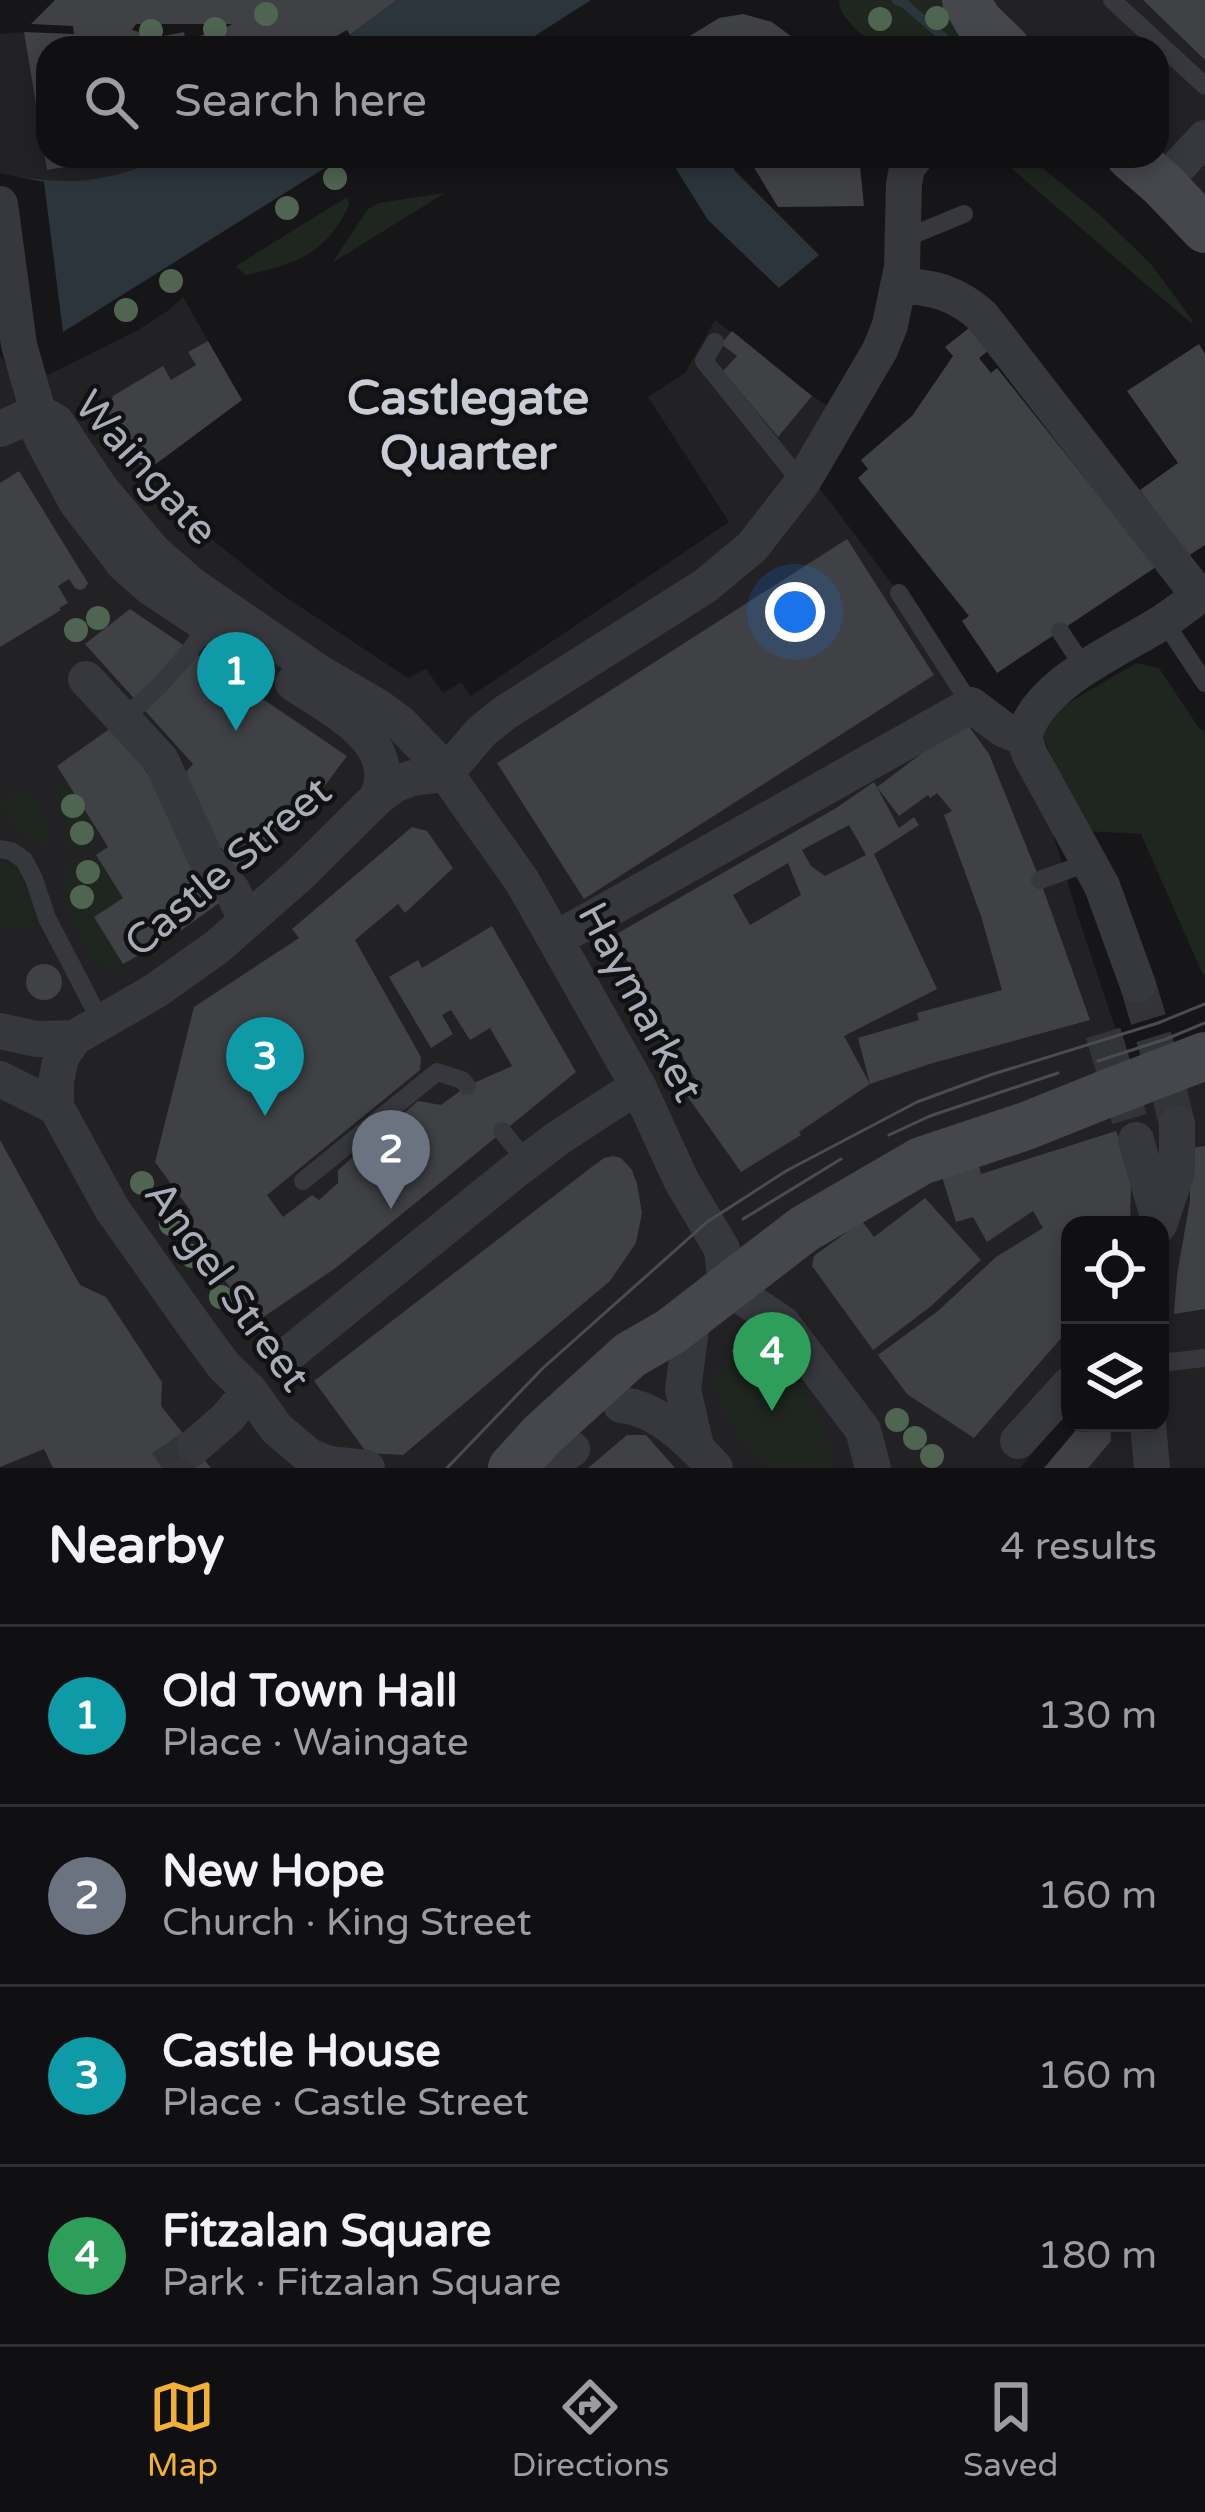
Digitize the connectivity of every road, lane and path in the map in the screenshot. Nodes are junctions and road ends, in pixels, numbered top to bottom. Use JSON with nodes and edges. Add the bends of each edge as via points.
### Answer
{"nodes":[{"id":1,"x":966,"y":0,"type":"edge"},
{"id":2,"x":1112,"y":0,"type":"edge"},
{"id":3,"x":994,"y":36,"type":"edge"},
{"id":4,"x":1151,"y":36,"type":"edge"},
{"id":5,"x":1169,"y":53,"type":"edge"},
{"id":6,"x":1205,"y":86,"type":"edge"},
{"id":7,"x":1205,"y":138,"type":"edge"},
{"id":8,"x":1169,"y":158,"type":"edge"},
{"id":9,"x":907,"y":168,"type":"edge"},
{"id":10,"x":1146,"y":170,"type":"edge"},
{"id":11,"x":0,"y":204,"type":"edge"},
{"id":12,"x":964,"y":214,"type":"dead end"},
{"id":13,"x":1205,"y":229,"type":"edge"},
{"id":14,"x":903,"y":239,"type":"junction"},
{"id":15,"x":899,"y":285,"type":"junction"},
{"id":16,"x":715,"y":342,"type":"dead end"},
{"id":17,"x":38,"y":412,"type":"junction"},
{"id":18,"x":0,"y":429,"type":"edge"},
{"id":19,"x":802,"y":483,"type":"junction"},
{"id":20,"x":899,"y":593,"type":"dead end"},
{"id":21,"x":1202,"y":594,"type":"edge"},
{"id":22,"x":1165,"y":621,"type":"junction"},
{"id":23,"x":208,"y":625,"type":"junction"},
{"id":24,"x":1060,"y":631,"type":"dead end"},
{"id":25,"x":1085,"y":669,"type":"junction"},
{"id":26,"x":86,"y":679,"type":"dead end"},
{"id":27,"x":1205,"y":683,"type":"edge"},
{"id":28,"x":971,"y":705,"type":"junction"},
{"id":29,"x":123,"y":718,"type":"junction"},
{"id":30,"x":1024,"y":738,"type":"junction"},
{"id":31,"x":445,"y":774,"type":"junction"},
{"id":32,"x":377,"y":798,"type":"junction"},
{"id":33,"x":0,"y":849,"type":"edge"},
{"id":34,"x":1090,"y":862,"type":"junction"},
{"id":35,"x":1040,"y":880,"type":"dead end"},
{"id":36,"x":246,"y":920,"type":"junction"},
{"id":37,"x":556,"y":939,"type":"junction"},
{"id":38,"x":1138,"y":985,"type":"tunnel mouth"},
{"id":39,"x":88,"y":1030,"type":"junction"},
{"id":40,"x":0,"y":1031,"type":"edge"},
{"id":41,"x":1205,"y":1056,"type":"edge"},
{"id":42,"x":0,"y":1079,"type":"edge"},
{"id":43,"x":467,"y":1086,"type":"dead end"},
{"id":44,"x":638,"y":1086,"type":"junction"},
{"id":45,"x":56,"y":1107,"type":"junction"},
{"id":46,"x":1177,"y":1124,"type":"tunnel mouth"},
{"id":47,"x":502,"y":1131,"type":"dead end"},
{"id":48,"x":1136,"y":1140,"type":"tunnel mouth"},
{"id":49,"x":519,"y":1168,"type":"junction"},
{"id":50,"x":303,"y":1181,"type":"dead end"},
{"id":51,"x":1157,"y":1216,"type":"edge"},
{"id":52,"x":1162,"y":1216,"type":"edge"},
{"id":53,"x":696,"y":1311,"type":"junction"},
{"id":54,"x":290,"y":1353,"type":"dead end"},
{"id":55,"x":1205,"y":1358,"type":"edge"},
{"id":56,"x":1169,"y":1363,"type":"edge"},
{"id":57,"x":250,"y":1391,"type":"junction"},
{"id":58,"x":1061,"y":1394,"type":"edge"},
{"id":59,"x":621,"y":1405,"type":"junction"},
{"id":60,"x":1149,"y":1432,"type":"edge"},
{"id":61,"x":1018,"y":1442,"type":"dead end"},
{"id":62,"x":195,"y":1446,"type":"tunnel mouth"},
{"id":63,"x":705,"y":1457,"type":"edge"},
{"id":64,"x":558,"y":1462,"type":"edge"},
{"id":65,"x":367,"y":1468,"type":"edge"},
{"id":66,"x":512,"y":1468,"type":"edge"},
{"id":67,"x":873,"y":1468,"type":"edge"},
{"id":68,"x":1152,"y":1468,"type":"edge"}],
"edges":[{"from":1,"to":3,"type":"street"},
{"from":2,"to":4,"type":"lane"},
{"from":5,"to":6,"type":"lane"},
{"from":7,"to":8,"type":"street"},
{"from":9,"to":14,"type":"street"},
{"from":10,"to":13,"type":"street"},
{"from":11,"to":17,"type":"street","via":[[19,345]]},
{"from":12,"to":14,"type":"lane"},
{"from":14,"to":15,"type":"street"},
{"from":15,"to":19,"type":"street","via":[[880,350]]},
{"from":15,"to":21,"type":"street","via":[[962,298],[982,316]]},
{"from":16,"to":19,"type":"lane","via":[[704,361]]},
{"from":17,"to":18,"type":"street"},
{"from":17,"to":23,"type":"street","name":"Waingate","via":[[47,448],[111,549]]},
{"from":17,"to":31,"type":"street","name":"Waingate","via":[[56,422],[154,552],[399,722]]},
{"from":19,"to":31,"type":"street","via":[[752,547],[705,586],[506,712]]},
{"from":20,"to":28,"type":"lane"},
{"from":21,"to":22,"type":"street"},
{"from":22,"to":25,"type":"street"},
{"from":22,"to":27,"type":"lane"},
{"from":23,"to":29,"type":"lane"},
{"from":23,"to":32,"type":"street","name":"Waingate","via":[[364,732],[381,765]]},
{"from":24,"to":25,"type":"lane"},
{"from":25,"to":30,"type":"street","via":[[1037,708]]},
{"from":26,"to":29,"type":"street"},
{"from":28,"to":30,"type":"street"},
{"from":28,"to":37,"type":"street"},
{"from":29,"to":36,"type":"street","via":[[161,760],[206,859]]},
{"from":30,"to":34,"type":"street"},
{"from":31,"to":32,"type":"street","name":"Castle Street","via":[[410,778]]},
{"from":31,"to":37,"type":"street","name":"Haymarket"},
{"from":32,"to":36,"type":"street","name":"Castle Street"},
{"from":33,"to":39,"type":"lane","via":[[24,860],[34,879]]},
{"from":34,"to":35,"type":"lane"},
{"from":34,"to":38,"type":"street"},
{"from":36,"to":39,"type":"street","name":"Castle Street","via":[[191,967]]},
{"from":37,"to":44,"type":"street","name":"Haymarket"},
{"from":39,"to":40,"type":"street","via":[[37,1040]]},
{"from":39,"to":45,"type":"street","via":[[61,1057]]},
{"from":41,"to":53,"type":"street","bridge":true,"via":[[921,1161],[804,1229]]},
{"from":42,"to":45,"type":"street"},
{"from":43,"to":50,"type":"lane","via":[[437,1072]]},
{"from":44,"to":49,"type":"street"},
{"from":44,"to":53,"type":"street","name":"Haymarket","via":[[722,1249]]},
{"from":45,"to":57,"type":"street","name":"Angel Street","via":[[112,1209]]},
{"from":46,"to":52,"type":"street","via":[[1177,1172]]},
{"from":47,"to":49,"type":"lane"},
{"from":48,"to":51,"type":"street"},
{"from":49,"to":54,"type":"street"},
{"from":53,"to":59,"type":"street"},
{"from":53,"to":63,"type":"street","via":[[683,1390]]},
{"from":53,"to":66,"type":"street","via":[[630,1355]]},
{"from":53,"to":67,"type":"street","via":[[783,1324],[863,1430]]},
{"from":55,"to":56,"type":"lane"},
{"from":57,"to":62,"type":"street"},
{"from":57,"to":65,"type":"street","name":"Angel Street","via":[[309,1456]]},
{"from":58,"to":61,"type":"street"},
{"from":59,"to":63,"type":"street","via":[[644,1411]]},
{"from":59,"to":64,"type":"street"},
{"from":60,"to":68,"type":"street"}]}
